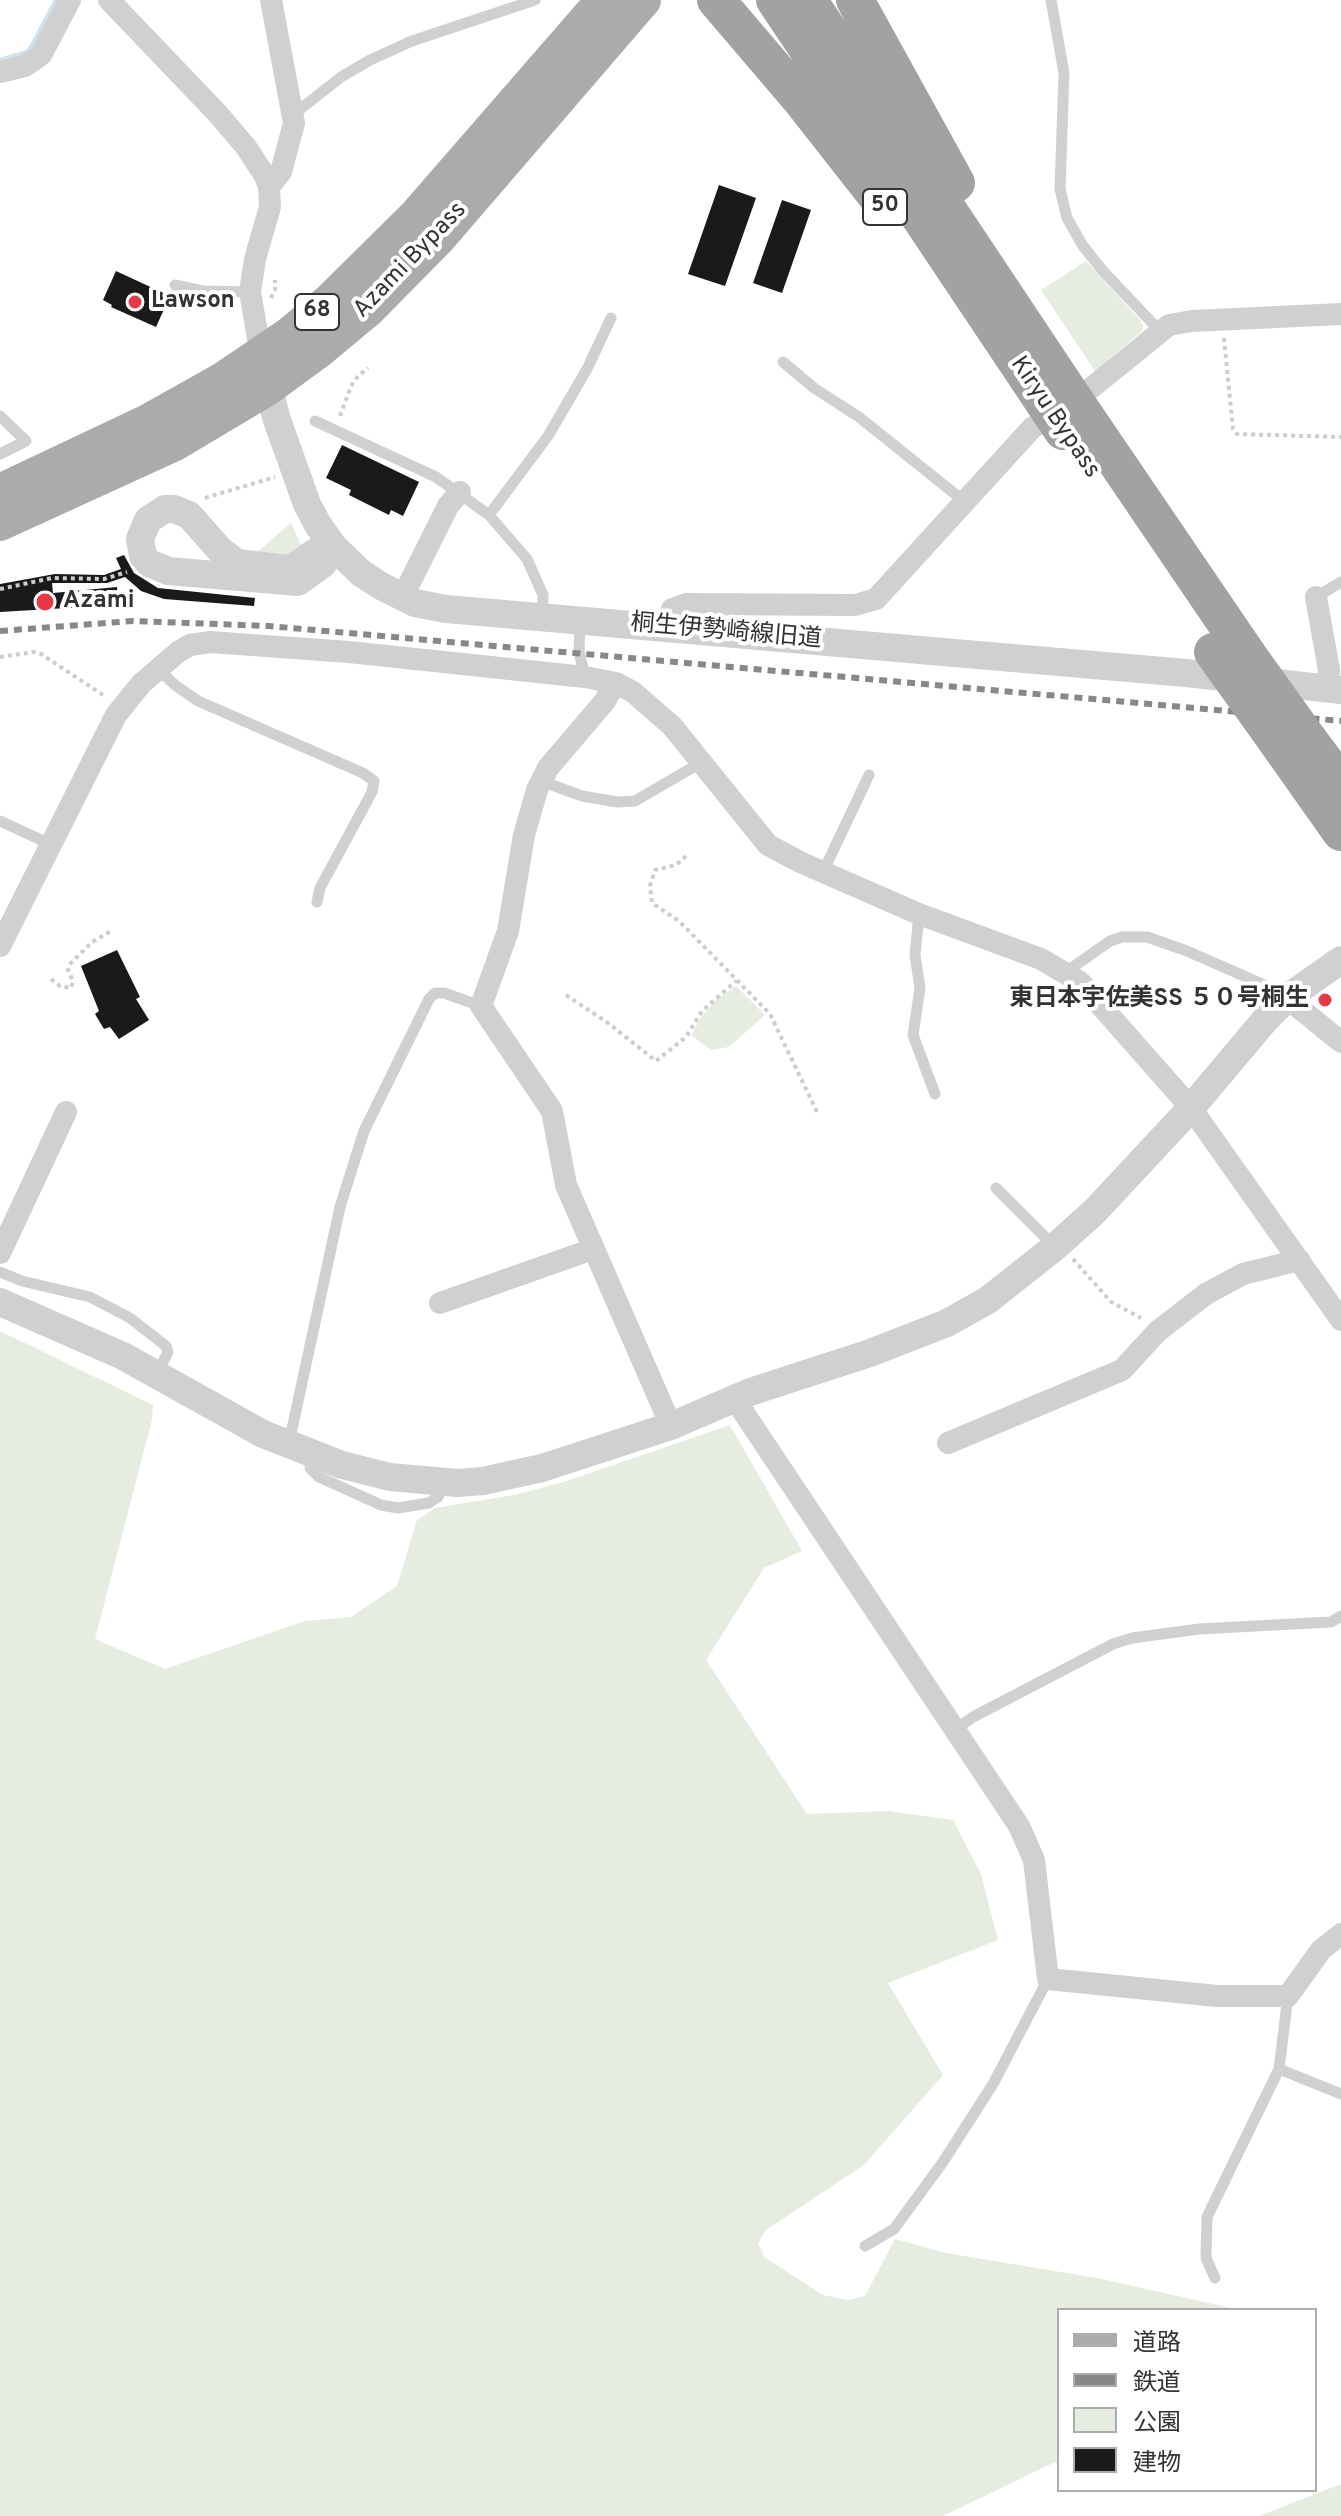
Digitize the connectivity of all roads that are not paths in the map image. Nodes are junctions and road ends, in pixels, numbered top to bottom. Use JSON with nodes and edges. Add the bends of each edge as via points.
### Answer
{"nodes":[{"id":1,"x":70,"y":0,"type":"edge"},
{"id":2,"x":109,"y":0,"type":"edge"},
{"id":3,"x":271,"y":0,"type":"edge"},
{"id":4,"x":535,"y":0,"type":"edge"},
{"id":5,"x":604,"y":0,"type":"edge"},
{"id":6,"x":643,"y":0,"type":"edge"},
{"id":7,"x":716,"y":0,"type":"edge"},
{"id":8,"x":775,"y":0,"type":"edge"},
{"id":9,"x":808,"y":0,"type":"edge"},
{"id":10,"x":855,"y":0,"type":"edge"},
{"id":11,"x":1051,"y":0,"type":"edge"},
{"id":12,"x":0,"y":72,"type":"edge"},
{"id":13,"x":294,"y":114,"type":"junction"},
{"id":14,"x":269,"y":187,"type":"junction"},
{"id":15,"x":175,"y":285,"type":"dead end"},
{"id":16,"x":250,"y":292,"type":"junction"},
{"id":17,"x":1341,"y":314,"type":"edge"},
{"id":18,"x":611,"y":318,"type":"dead end"},
{"id":19,"x":1159,"y":330,"type":"junction"},
{"id":20,"x":783,"y":362,"type":"dead end"},
{"id":21,"x":264,"y":372,"type":"junction"},
{"id":22,"x":1063,"y":408,"type":"junction"},
{"id":23,"x":0,"y":416,"type":"edge"},
{"id":24,"x":315,"y":421,"type":"dead end"},
{"id":25,"x":0,"y":454,"type":"edge"},
{"id":26,"x":0,"y":492,"type":"edge"},
{"id":27,"x":460,"y":492,"type":"junction"},
{"id":28,"x":965,"y":502,"type":"junction"},
{"id":29,"x":489,"y":515,"type":"junction"},
{"id":30,"x":0,"y":523,"type":"edge"},
{"id":31,"x":333,"y":546,"type":"junction"},
{"id":32,"x":215,"y":563,"type":"dead end"},
{"id":33,"x":1341,"y":582,"type":"edge"},
{"id":34,"x":1316,"y":597,"type":"joint"},
{"id":35,"x":402,"y":598,"type":"junction"},
{"id":36,"x":542,"y":618,"type":"junction"},
{"id":37,"x":580,"y":621,"type":"junction"},
{"id":38,"x":665,"y":628,"type":"junction"},
{"id":39,"x":157,"y":668,"type":"junction"},
{"id":40,"x":585,"y":677,"type":"junction"},
{"id":41,"x":615,"y":683,"type":"junction"},
{"id":42,"x":1335,"y":690,"type":"edge"},
{"id":43,"x":1293,"y":741,"type":"junction"},
{"id":44,"x":703,"y":762,"type":"junction"},
{"id":45,"x":869,"y":775,"type":"dead end"},
{"id":46,"x":541,"y":781,"type":"junction"},
{"id":47,"x":1341,"y":783,"type":"edge"},
{"id":48,"x":0,"y":821,"type":"edge"},
{"id":49,"x":1341,"y":832,"type":"edge"},
{"id":50,"x":52,"y":845,"type":"junction"},
{"id":51,"x":823,"y":872,"type":"junction"},
{"id":52,"x":317,"y":902,"type":"dead end"},
{"id":53,"x":919,"y":914,"type":"junction"},
{"id":54,"x":0,"y":946,"type":"edge"},
{"id":55,"x":1341,"y":960,"type":"edge"},
{"id":56,"x":1066,"y":972,"type":"junction"},
{"id":57,"x":1287,"y":998,"type":"junction"},
{"id":58,"x":481,"y":1006,"type":"junction"},
{"id":59,"x":1341,"y":1042,"type":"edge"},
{"id":60,"x":935,"y":1094,"type":"dead end"},
{"id":61,"x":1191,"y":1108,"type":"junction"},
{"id":62,"x":66,"y":1112,"type":"dead end"},
{"id":63,"x":996,"y":1188,"type":"dead end"},
{"id":64,"x":1057,"y":1246,"type":"junction"},
{"id":65,"x":593,"y":1249,"type":"junction"},
{"id":66,"x":0,"y":1253,"type":"edge"},
{"id":67,"x":1299,"y":1260,"type":"junction"},
{"id":68,"x":0,"y":1272,"type":"edge"},
{"id":69,"x":0,"y":1302,"type":"edge"},
{"id":70,"x":440,"y":1303,"type":"dead end"},
{"id":71,"x":1341,"y":1320,"type":"edge"},
{"id":72,"x":157,"y":1374,"type":"junction"},
{"id":73,"x":734,"y":1398,"type":"junction"},
{"id":74,"x":671,"y":1426,"type":"junction"},
{"id":75,"x":948,"y":1443,"type":"dead end"},
{"id":76,"x":299,"y":1449,"type":"junction"},
{"id":77,"x":1341,"y":1616,"type":"edge"},
{"id":78,"x":956,"y":1729,"type":"junction"},
{"id":79,"x":1341,"y":1934,"type":"edge"},
{"id":80,"x":1048,"y":1979,"type":"junction"},
{"id":81,"x":1288,"y":1996,"type":"junction"},
{"id":82,"x":1279,"y":2069,"type":"junction"},
{"id":83,"x":1341,"y":2094,"type":"edge"},
{"id":84,"x":865,"y":2246,"type":"dead end"},
{"id":85,"x":1215,"y":2278,"type":"dead end"}],
"edges":[{"from":1,"to":12,"type":"street","via":[[41,55],[25,66]]},
{"from":2,"to":14,"type":"street","via":[[218,114]]},
{"from":3,"to":13,"type":"street"},
{"from":4,"to":13,"type":"lane","via":[[370,60]]},
{"from":5,"to":21,"type":"main road","name":"Azami Bypass","number":"68","via":[[416,216]]},
{"from":6,"to":21,"type":"main road","name":"Azami Bypass","number":"68","via":[[439,237],[367,310]]},
{"from":7,"to":22,"type":"highway","number":"50","via":[[841,149],[1007,372]]},
{"from":8,"to":22,"type":"highway","name":"Kiryu Bypass","number":"50"},
{"from":9,"to":22,"type":"highway","name":"Kiryu Bypass","number":"50"},
{"from":10,"to":22,"type":"highway","number":"50","via":[[999,260],[1059,351]]},
{"from":11,"to":19,"type":"lane","via":[[1064,73],[1060,189],[1067,218],[1097,265]]},
{"from":13,"to":14,"type":"street","via":[[281,172]]},
{"from":14,"to":16,"type":"street","via":[[270,207]]},
{"from":15,"to":16,"type":"lane"},
{"from":16,"to":21,"type":"street"},
{"from":17,"to":19,"type":"street","via":[[1222,319]]},
{"from":18,"to":29,"type":"lane","via":[[548,436]]},
{"from":19,"to":22,"type":"street"},
{"from":20,"to":28,"type":"lane"},
{"from":21,"to":26,"type":"main road","name":"Azami Bypass","number":"68"},
{"from":21,"to":30,"type":"main road","name":"Azami Bypass","number":"68","via":[[173,444]]},
{"from":21,"to":31,"type":"street","name":"桐生伊勢崎線旧道","via":[[307,504]]},
{"from":22,"to":28,"type":"street","via":[[1032,428]]},
{"from":22,"to":43,"type":"highway","name":"Kiryu Bypass","number":"50","bridge":true},
{"from":23,"to":25,"type":"lane","via":[[26,441]]},
{"from":24,"to":27,"type":"lane"},
{"from":27,"to":29,"type":"lane"},
{"from":27,"to":35,"type":"street"},
{"from":28,"to":38,"type":"street","via":[[884,593],[867,603],[686,604],[672,609]]},
{"from":29,"to":36,"type":"lane","via":[[527,559],[543,595]]},
{"from":31,"to":32,"type":"street","via":[[323,564],[298,582]]},
{"from":31,"to":35,"type":"street","name":"桐生伊勢崎線旧道","via":[[361,573]]},
{"from":33,"to":34,"type":"lane"},
{"from":34,"to":42,"type":"street"},
{"from":35,"to":36,"type":"street","name":"桐生伊勢崎線旧道","via":[[446,609]]},
{"from":36,"to":37,"type":"street","name":"桐生伊勢崎線旧道"},
{"from":37,"to":38,"type":"street","name":"桐生伊勢崎線旧道"},
{"from":37,"to":40,"type":"lane"},
{"from":38,"to":42,"type":"street","name":"桐生伊勢崎線旧道"},
{"from":39,"to":40,"type":"street","via":[[190,645],[210,642]]},
{"from":39,"to":50,"type":"street","via":[[121,708]]},
{"from":39,"to":52,"type":"lane","via":[[198,701],[374,781]]},
{"from":40,"to":41,"type":"street"},
{"from":41,"to":44,"type":"street","via":[[659,714]]},
{"from":41,"to":46,"type":"street"},
{"from":43,"to":47,"type":"highway","name":"Kiryu Bypass","number":"50"},
{"from":43,"to":49,"type":"highway","name":"Kiryu Bypass","number":"50"},
{"from":44,"to":46,"type":"lane","via":[[635,801],[582,796]]},
{"from":44,"to":51,"type":"street","via":[[760,838]]},
{"from":45,"to":51,"type":"lane"},
{"from":46,"to":58,"type":"street","via":[[528,815],[508,931]]},
{"from":48,"to":50,"type":"lane"},
{"from":50,"to":54,"type":"street"},
{"from":51,"to":53,"type":"street"},
{"from":53,"to":56,"type":"street"},
{"from":53,"to":60,"type":"lane","via":[[915,955],[920,988],[913,1035]]},
{"from":55,"to":57,"type":"street"},
{"from":56,"to":57,"type":"lane","via":[[1110,941],[1134,935],[1200,957]]},
{"from":56,"to":61,"type":"street","via":[[1095,997]]},
{"from":57,"to":59,"type":"street"},
{"from":57,"to":61,"type":"street"},
{"from":58,"to":65,"type":"street","via":[[552,1111],[561,1172]]},
{"from":58,"to":76,"type":"lane","via":[[444,993],[429,999],[364,1131],[340,1207],[292,1429]]},
{"from":61,"to":64,"type":"street"},
{"from":61,"to":67,"type":"street"},
{"from":62,"to":66,"type":"street"},
{"from":63,"to":64,"type":"lane"},
{"from":64,"to":73,"type":"street","via":[[988,1300],[947,1323]]},
{"from":65,"to":70,"type":"street"},
{"from":65,"to":74,"type":"street"},
{"from":67,"to":71,"type":"street"},
{"from":67,"to":75,"type":"street","via":[[1226,1282],[1167,1324],[1122,1370]]},
{"from":68,"to":72,"type":"lane","via":[[90,1297],[130,1318],[166,1346]]},
{"from":69,"to":72,"type":"street"},
{"from":72,"to":76,"type":"street","via":[[241,1423]]},
{"from":73,"to":74,"type":"street"},
{"from":73,"to":78,"type":"street"},
{"from":74,"to":76,"type":"street","via":[[542,1468],[483,1481],[411,1480],[366,1472]]},
{"from":77,"to":78,"type":"lane","via":[[1331,1622],[1132,1638]]},
{"from":78,"to":80,"type":"street","via":[[1031,1850]]},
{"from":79,"to":81,"type":"street","via":[[1321,1950]]},
{"from":80,"to":81,"type":"street","via":[[1217,1996]]},
{"from":80,"to":84,"type":"lane","via":[[993,2084],[943,2162],[894,2229]]},
{"from":81,"to":82,"type":"lane"},
{"from":82,"to":83,"type":"lane"},
{"from":82,"to":85,"type":"lane","via":[[1207,2217],[1206,2258]]}]}
